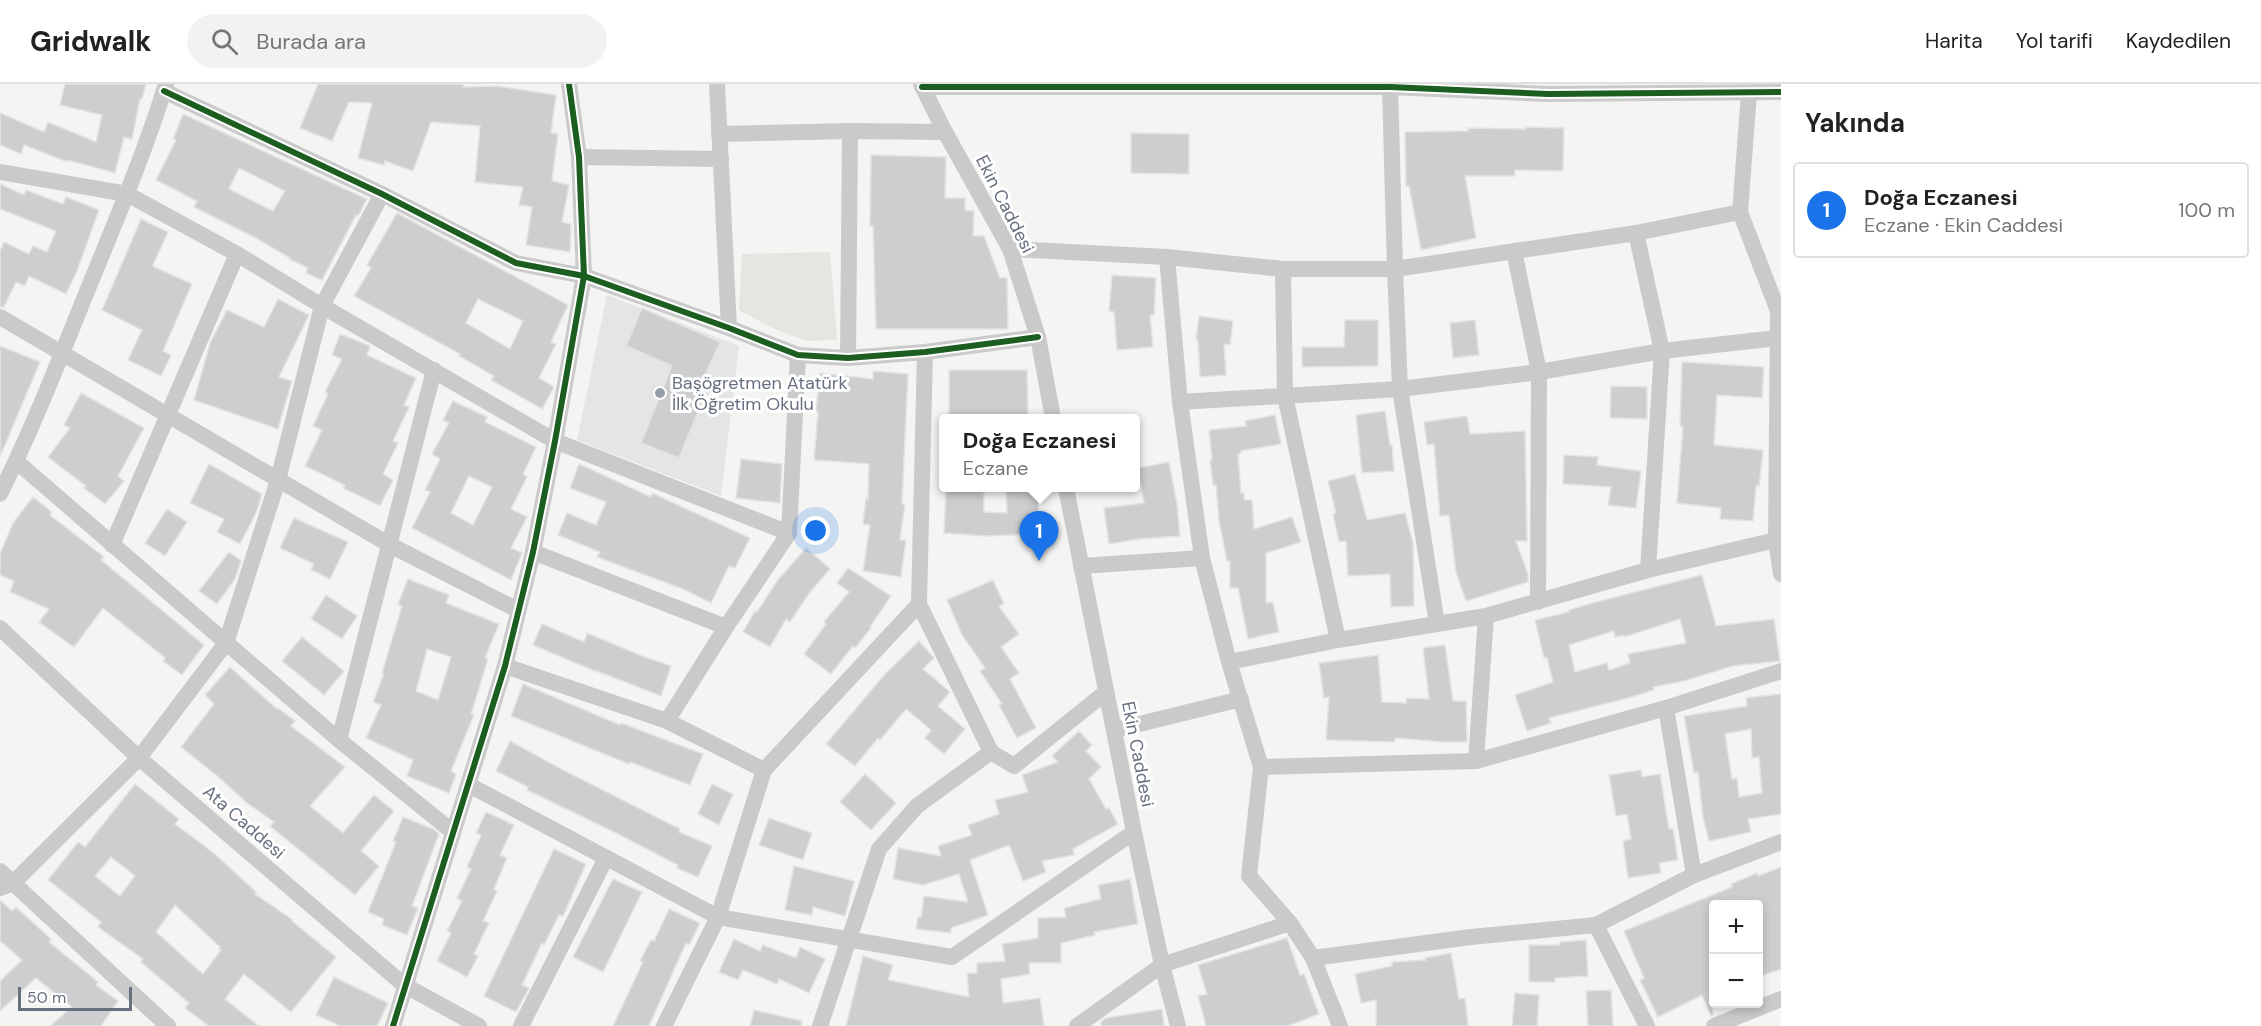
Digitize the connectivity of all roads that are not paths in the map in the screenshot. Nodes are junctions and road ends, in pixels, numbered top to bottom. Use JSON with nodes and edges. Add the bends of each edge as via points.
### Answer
{"nodes":[{"id":1,"x":569,"y":84,"type":"edge"},
{"id":2,"x":717,"y":84,"type":"edge"},
{"id":3,"x":921,"y":85,"type":"edge"},
{"id":4,"x":1421,"y":86,"type":"edge"},
{"id":5,"x":165,"y":87,"type":"edge"},
{"id":6,"x":1390,"y":87,"type":"junction"},
{"id":7,"x":1548,"y":89,"type":"edge"},
{"id":8,"x":1781,"y":92,"type":"edge"},
{"id":9,"x":1749,"y":93,"type":"junction"},
{"id":10,"x":850,"y":131,"type":"junction"},
{"id":11,"x":945,"y":132,"type":"junction"},
{"id":12,"x":720,"y":134,"type":"junction"},
{"id":13,"x":579,"y":157,"type":"junction"},
{"id":14,"x":721,"y":159,"type":"junction"},
{"id":15,"x":0,"y":172,"type":"edge"},
{"id":16,"x":127,"y":194,"type":"junction"},
{"id":17,"x":382,"y":194,"type":"junction"},
{"id":18,"x":1740,"y":212,"type":"junction"},
{"id":19,"x":1636,"y":232,"type":"junction"},
{"id":20,"x":1010,"y":249,"type":"junction"},
{"id":21,"x":1514,"y":251,"type":"junction"},
{"id":22,"x":237,"y":254,"type":"junction"},
{"id":23,"x":1167,"y":257,"type":"junction"},
{"id":24,"x":1283,"y":268,"type":"junction"},
{"id":25,"x":1395,"y":269,"type":"junction"},
{"id":26,"x":584,"y":276,"type":"junction"},
{"id":27,"x":322,"y":306,"type":"junction"},
{"id":28,"x":1779,"y":311,"type":"edge"},
{"id":29,"x":0,"y":317,"type":"edge"},
{"id":30,"x":729,"y":328,"type":"junction"},
{"id":31,"x":1038,"y":337,"type":"junction"},
{"id":32,"x":1777,"y":338,"type":"junction"},
{"id":33,"x":1662,"y":351,"type":"junction"},
{"id":34,"x":925,"y":352,"type":"junction"},
{"id":35,"x":62,"y":354,"type":"junction"},
{"id":36,"x":798,"y":356,"type":"junction"},
{"id":37,"x":848,"y":357,"type":"junction"},
{"id":38,"x":434,"y":370,"type":"junction"},
{"id":39,"x":1539,"y":372,"type":"junction"},
{"id":40,"x":1400,"y":389,"type":"junction"},
{"id":41,"x":1285,"y":396,"type":"junction"},
{"id":42,"x":1180,"y":402,"type":"junction"},
{"id":43,"x":168,"y":414,"type":"junction"},
{"id":44,"x":1052,"y":414,"type":"edge"},
{"id":45,"x":555,"y":441,"type":"junction"},
{"id":46,"x":16,"y":461,"type":"junction"},
{"id":47,"x":278,"y":480,"type":"junction"},
{"id":48,"x":1067,"y":492,"type":"edge"},
{"id":49,"x":0,"y":494,"type":"edge"},
{"id":50,"x":789,"y":533,"type":"junction"},
{"id":51,"x":1776,"y":540,"type":"junction"},
{"id":52,"x":390,"y":544,"type":"junction"},
{"id":53,"x":112,"y":545,"type":"junction"},
{"id":54,"x":533,"y":552,"type":"junction"},
{"id":55,"x":1202,"y":558,"type":"junction"},
{"id":56,"x":1081,"y":566,"type":"junction"},
{"id":57,"x":1648,"y":570,"type":"junction"},
{"id":58,"x":1781,"y":574,"type":"edge"},
{"id":59,"x":1538,"y":602,"type":"junction"},
{"id":60,"x":920,"y":604,"type":"junction"},
{"id":61,"x":518,"y":610,"type":"junction"},
{"id":62,"x":1486,"y":616,"type":"junction"},
{"id":63,"x":1437,"y":624,"type":"junction"},
{"id":64,"x":726,"y":627,"type":"junction"},
{"id":65,"x":0,"y":628,"type":"edge"},
{"id":66,"x":1338,"y":640,"type":"junction"},
{"id":67,"x":226,"y":643,"type":"junction"},
{"id":68,"x":1229,"y":662,"type":"junction"},
{"id":69,"x":505,"y":666,"type":"junction"},
{"id":70,"x":1781,"y":671,"type":"edge"},
{"id":71,"x":1106,"y":692,"type":"junction"},
{"id":72,"x":1241,"y":699,"type":"junction"},
{"id":73,"x":1666,"y":708,"type":"junction"},
{"id":74,"x":667,"y":721,"type":"junction"},
{"id":75,"x":1114,"y":730,"type":"junction"},
{"id":76,"x":339,"y":740,"type":"junction"},
{"id":77,"x":991,"y":753,"type":"junction"},
{"id":78,"x":140,"y":758,"type":"junction"},
{"id":79,"x":1476,"y":761,"type":"junction"},
{"id":80,"x":1261,"y":767,"type":"junction"},
{"id":81,"x":764,"y":770,"type":"junction"},
{"id":82,"x":469,"y":785,"type":"junction"},
{"id":83,"x":453,"y":832,"type":"junction"},
{"id":84,"x":1134,"y":832,"type":"junction"},
{"id":85,"x":1781,"y":842,"type":"edge"},
{"id":86,"x":606,"y":858,"type":"junction"},
{"id":87,"x":0,"y":871,"type":"edge"},
{"id":88,"x":1694,"y":875,"type":"junction"},
{"id":89,"x":7,"y":886,"type":"edge"},
{"id":90,"x":718,"y":917,"type":"junction"},
{"id":91,"x":1290,"y":923,"type":"junction"},
{"id":92,"x":1596,"y":925,"type":"junction"},
{"id":93,"x":850,"y":940,"type":"junction"},
{"id":94,"x":1313,"y":958,"type":"junction"},
{"id":95,"x":1162,"y":965,"type":"junction"},
{"id":96,"x":404,"y":985,"type":"junction"},
{"id":97,"x":1781,"y":999,"type":"edge"},
{"id":98,"x":168,"y":1026,"type":"edge"},
{"id":99,"x":393,"y":1026,"type":"edge"},
{"id":100,"x":478,"y":1026,"type":"edge"},
{"id":101,"x":521,"y":1026,"type":"edge"},
{"id":102,"x":664,"y":1026,"type":"edge"},
{"id":103,"x":820,"y":1026,"type":"edge"},
{"id":104,"x":1077,"y":1026,"type":"edge"},
{"id":105,"x":1178,"y":1026,"type":"edge"},
{"id":106,"x":1340,"y":1026,"type":"edge"},
{"id":107,"x":1647,"y":1026,"type":"edge"},
{"id":108,"x":1714,"y":1026,"type":"edge"}],
"edges":[{"from":1,"to":13,"type":"street"},
{"from":2,"to":12,"type":"street"},
{"from":3,"to":6,"type":"street"},
{"from":3,"to":11,"type":"street","name":"Ekin Caddesi"},
{"from":4,"to":6,"type":"street"},
{"from":4,"to":7,"type":"street"},
{"from":5,"to":16,"type":"street"},
{"from":5,"to":17,"type":"street"},
{"from":6,"to":25,"type":"street"},
{"from":7,"to":9,"type":"street"},
{"from":8,"to":9,"type":"street"},
{"from":9,"to":18,"type":"street"},
{"from":10,"to":11,"type":"street"},
{"from":10,"to":12,"type":"street"},
{"from":10,"to":37,"type":"street"},
{"from":11,"to":20,"type":"street","name":"Ekin Caddesi"},
{"from":12,"to":14,"type":"street"},
{"from":13,"to":14,"type":"street"},
{"from":13,"to":26,"type":"street"},
{"from":14,"to":30,"type":"street"},
{"from":15,"to":16,"type":"street"},
{"from":16,"to":22,"type":"street"},
{"from":16,"to":35,"type":"street"},
{"from":17,"to":26,"type":"street","via":[[516,263]]},
{"from":17,"to":27,"type":"street"},
{"from":18,"to":19,"type":"street"},
{"from":18,"to":28,"type":"street"},
{"from":19,"to":21,"type":"street"},
{"from":19,"to":33,"type":"street"},
{"from":20,"to":23,"type":"street"},
{"from":20,"to":31,"type":"street","name":"Ekin Caddesi"},
{"from":21,"to":25,"type":"street"},
{"from":21,"to":39,"type":"street"},
{"from":22,"to":27,"type":"street"},
{"from":22,"to":43,"type":"street"},
{"from":23,"to":24,"type":"street"},
{"from":23,"to":42,"type":"street"},
{"from":24,"to":25,"type":"street"},
{"from":24,"to":41,"type":"street"},
{"from":25,"to":40,"type":"street"},
{"from":26,"to":30,"type":"street"},
{"from":26,"to":45,"type":"street"},
{"from":27,"to":38,"type":"street"},
{"from":27,"to":47,"type":"street"},
{"from":28,"to":32,"type":"street"},
{"from":29,"to":35,"type":"street"},
{"from":30,"to":36,"type":"street"},
{"from":31,"to":34,"type":"street"},
{"from":31,"to":44,"type":"street","name":"Ekin Caddesi"},
{"from":32,"to":33,"type":"street"},
{"from":32,"to":51,"type":"street"},
{"from":33,"to":39,"type":"street"},
{"from":33,"to":57,"type":"street"},
{"from":34,"to":37,"type":"street"},
{"from":34,"to":60,"type":"street"},
{"from":35,"to":43,"type":"street"},
{"from":35,"to":46,"type":"street"},
{"from":36,"to":37,"type":"street"},
{"from":36,"to":50,"type":"street"},
{"from":38,"to":45,"type":"street"},
{"from":38,"to":52,"type":"street"},
{"from":39,"to":40,"type":"street"},
{"from":39,"to":59,"type":"street"},
{"from":40,"to":41,"type":"street"},
{"from":40,"to":63,"type":"street"},
{"from":41,"to":42,"type":"street"},
{"from":41,"to":66,"type":"street"},
{"from":42,"to":55,"type":"street"},
{"from":43,"to":47,"type":"street"},
{"from":43,"to":53,"type":"street"},
{"from":45,"to":50,"type":"street"},
{"from":45,"to":54,"type":"street"},
{"from":46,"to":49,"type":"street"},
{"from":46,"to":53,"type":"street"},
{"from":47,"to":52,"type":"street"},
{"from":47,"to":67,"type":"street"},
{"from":48,"to":56,"type":"street","name":"Ekin Caddesi"},
{"from":50,"to":64,"type":"street"},
{"from":51,"to":57,"type":"street"},
{"from":51,"to":58,"type":"street"},
{"from":52,"to":61,"type":"street"},
{"from":52,"to":76,"type":"street"},
{"from":53,"to":67,"type":"street"},
{"from":54,"to":61,"type":"street"},
{"from":54,"to":64,"type":"street"},
{"from":55,"to":56,"type":"street"},
{"from":55,"to":68,"type":"street"},
{"from":56,"to":71,"type":"street","name":"Ekin Caddesi"},
{"from":57,"to":59,"type":"street"},
{"from":59,"to":62,"type":"street"},
{"from":60,"to":77,"type":"street"},
{"from":60,"to":81,"type":"street"},
{"from":61,"to":69,"type":"street"},
{"from":62,"to":63,"type":"street"},
{"from":62,"to":79,"type":"street"},
{"from":63,"to":66,"type":"street"},
{"from":64,"to":74,"type":"street"},
{"from":65,"to":78,"type":"street","name":"Ata Caddesi"},
{"from":66,"to":68,"type":"street"},
{"from":67,"to":76,"type":"street"},
{"from":67,"to":78,"type":"street"},
{"from":68,"to":72,"type":"street"},
{"from":69,"to":74,"type":"street"},
{"from":69,"to":82,"type":"street"},
{"from":70,"to":73,"type":"street"},
{"from":71,"to":75,"type":"street","name":"Ekin Caddesi"},
{"from":71,"to":77,"type":"street","via":[[1014,766]]},
{"from":72,"to":75,"type":"street"},
{"from":72,"to":80,"type":"street"},
{"from":73,"to":79,"type":"street"},
{"from":73,"to":88,"type":"street"},
{"from":74,"to":81,"type":"street"},
{"from":75,"to":84,"type":"street","name":"Ekin Caddesi"},
{"from":76,"to":83,"type":"street"},
{"from":77,"to":93,"type":"street","via":[[918,806],[879,849]]},
{"from":78,"to":89,"type":"street"},
{"from":78,"to":96,"type":"street","name":"Ata Caddesi"},
{"from":79,"to":80,"type":"street"},
{"from":80,"to":91,"type":"street","via":[[1249,876]]},
{"from":81,"to":90,"type":"street"},
{"from":82,"to":83,"type":"street"},
{"from":82,"to":86,"type":"street"},
{"from":83,"to":96,"type":"street"},
{"from":84,"to":93,"type":"street","via":[[952,957]]},
{"from":84,"to":95,"type":"street","name":"Ekin Caddesi"},
{"from":85,"to":88,"type":"street"},
{"from":86,"to":90,"type":"street"},
{"from":86,"to":101,"type":"street"},
{"from":87,"to":89,"type":"street"},
{"from":88,"to":92,"type":"street"},
{"from":89,"to":98,"type":"street"},
{"from":90,"to":93,"type":"street"},
{"from":90,"to":102,"type":"street"},
{"from":91,"to":94,"type":"street"},
{"from":91,"to":95,"type":"street"},
{"from":92,"to":94,"type":"street"},
{"from":92,"to":107,"type":"street"},
{"from":93,"to":103,"type":"street"},
{"from":94,"to":106,"type":"street"},
{"from":95,"to":104,"type":"street"},
{"from":95,"to":105,"type":"street","name":"Ekin Caddesi"},
{"from":96,"to":99,"type":"street"},
{"from":96,"to":100,"type":"street","name":"Ata Caddesi"},
{"from":97,"to":108,"type":"street"}]}
